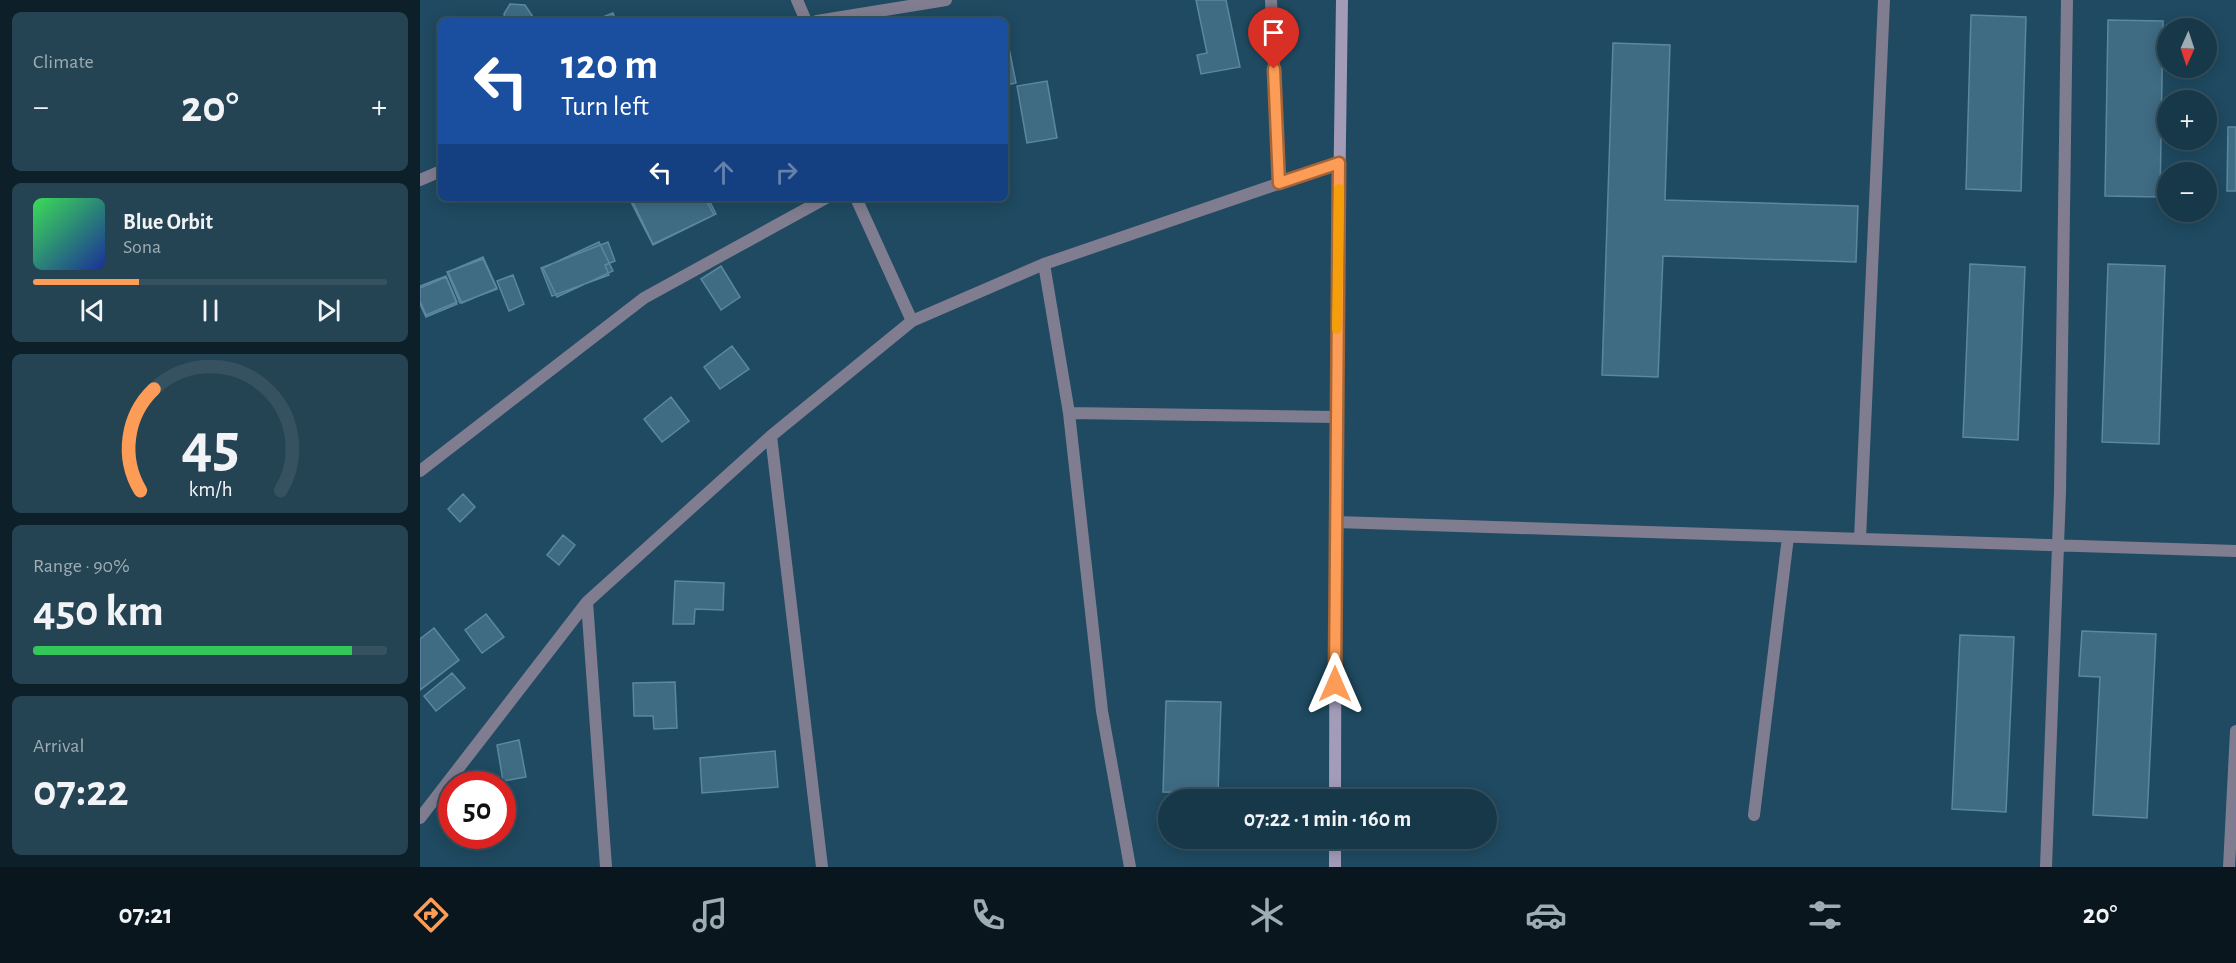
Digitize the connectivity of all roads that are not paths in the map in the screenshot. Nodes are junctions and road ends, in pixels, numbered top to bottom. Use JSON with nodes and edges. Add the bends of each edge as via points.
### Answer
{"nodes":[{"id":1,"x":797,"y":0,"type":"edge"},
{"id":2,"x":946,"y":0,"type":"edge"},
{"id":3,"x":1271,"y":0,"type":"edge"},
{"id":4,"x":1342,"y":0,"type":"edge"},
{"id":5,"x":1884,"y":0,"type":"edge"},
{"id":6,"x":2067,"y":0,"type":"edge"},
{"id":7,"x":805,"y":18,"type":"edge"},
{"id":8,"x":835,"y":18,"type":"edge"},
{"id":9,"x":1339,"y":163,"type":"junction"},
{"id":10,"x":438,"y":172,"type":"edge"},
{"id":11,"x":420,"y":180,"type":"edge"},
{"id":12,"x":1279,"y":183,"type":"junction"},
{"id":13,"x":821,"y":201,"type":"edge"},
{"id":14,"x":857,"y":201,"type":"edge"},
{"id":15,"x":1044,"y":264,"type":"junction"},
{"id":16,"x":912,"y":321,"type":"junction"},
{"id":17,"x":1069,"y":413,"type":"junction"},
{"id":18,"x":1336,"y":417,"type":"junction"},
{"id":19,"x":771,"y":436,"type":"junction"},
{"id":20,"x":420,"y":471,"type":"edge"},
{"id":21,"x":1336,"y":522,"type":"junction"},
{"id":22,"x":1788,"y":537,"type":"junction"},
{"id":23,"x":1860,"y":539,"type":"junction"},
{"id":24,"x":2058,"y":546,"type":"junction"},
{"id":25,"x":2236,"y":551,"type":"edge"},
{"id":26,"x":586,"y":602,"type":"junction"},
{"id":27,"x":2236,"y":731,"type":"edge"},
{"id":28,"x":1335,"y":789,"type":"edge"},
{"id":29,"x":1754,"y":816,"type":"dead end"},
{"id":30,"x":420,"y":818,"type":"edge"},
{"id":31,"x":1335,"y":849,"type":"edge"},
{"id":32,"x":606,"y":867,"type":"edge"},
{"id":33,"x":822,"y":867,"type":"edge"},
{"id":34,"x":1130,"y":867,"type":"edge"},
{"id":35,"x":1335,"y":867,"type":"edge"},
{"id":36,"x":2046,"y":867,"type":"edge"},
{"id":37,"x":2229,"y":867,"type":"edge"}],
"edges":[{"from":1,"to":7,"type":"street"},
{"from":2,"to":8,"type":"street"},
{"from":3,"to":12,"type":"street"},
{"from":4,"to":9,"type":"main road"},
{"from":5,"to":23,"type":"street"},
{"from":6,"to":24,"type":"street"},
{"from":9,"to":12,"type":"street"},
{"from":9,"to":18,"type":"main road"},
{"from":10,"to":11,"type":"street"},
{"from":12,"to":15,"type":"street"},
{"from":13,"to":20,"type":"street","via":[[644,298]]},
{"from":14,"to":16,"type":"street"},
{"from":15,"to":16,"type":"street"},
{"from":15,"to":17,"type":"street"},
{"from":16,"to":19,"type":"street"},
{"from":17,"to":18,"type":"street"},
{"from":17,"to":34,"type":"street","via":[[1102,711]]},
{"from":18,"to":21,"type":"main road"},
{"from":19,"to":26,"type":"street"},
{"from":19,"to":33,"type":"street"},
{"from":21,"to":22,"type":"street"},
{"from":21,"to":28,"type":"main road"},
{"from":22,"to":23,"type":"street"},
{"from":22,"to":29,"type":"street"},
{"from":23,"to":24,"type":"street"},
{"from":24,"to":25,"type":"street"},
{"from":24,"to":36,"type":"street"},
{"from":26,"to":30,"type":"street"},
{"from":26,"to":32,"type":"street"},
{"from":27,"to":37,"type":"street"},
{"from":31,"to":35,"type":"main road"}]}
